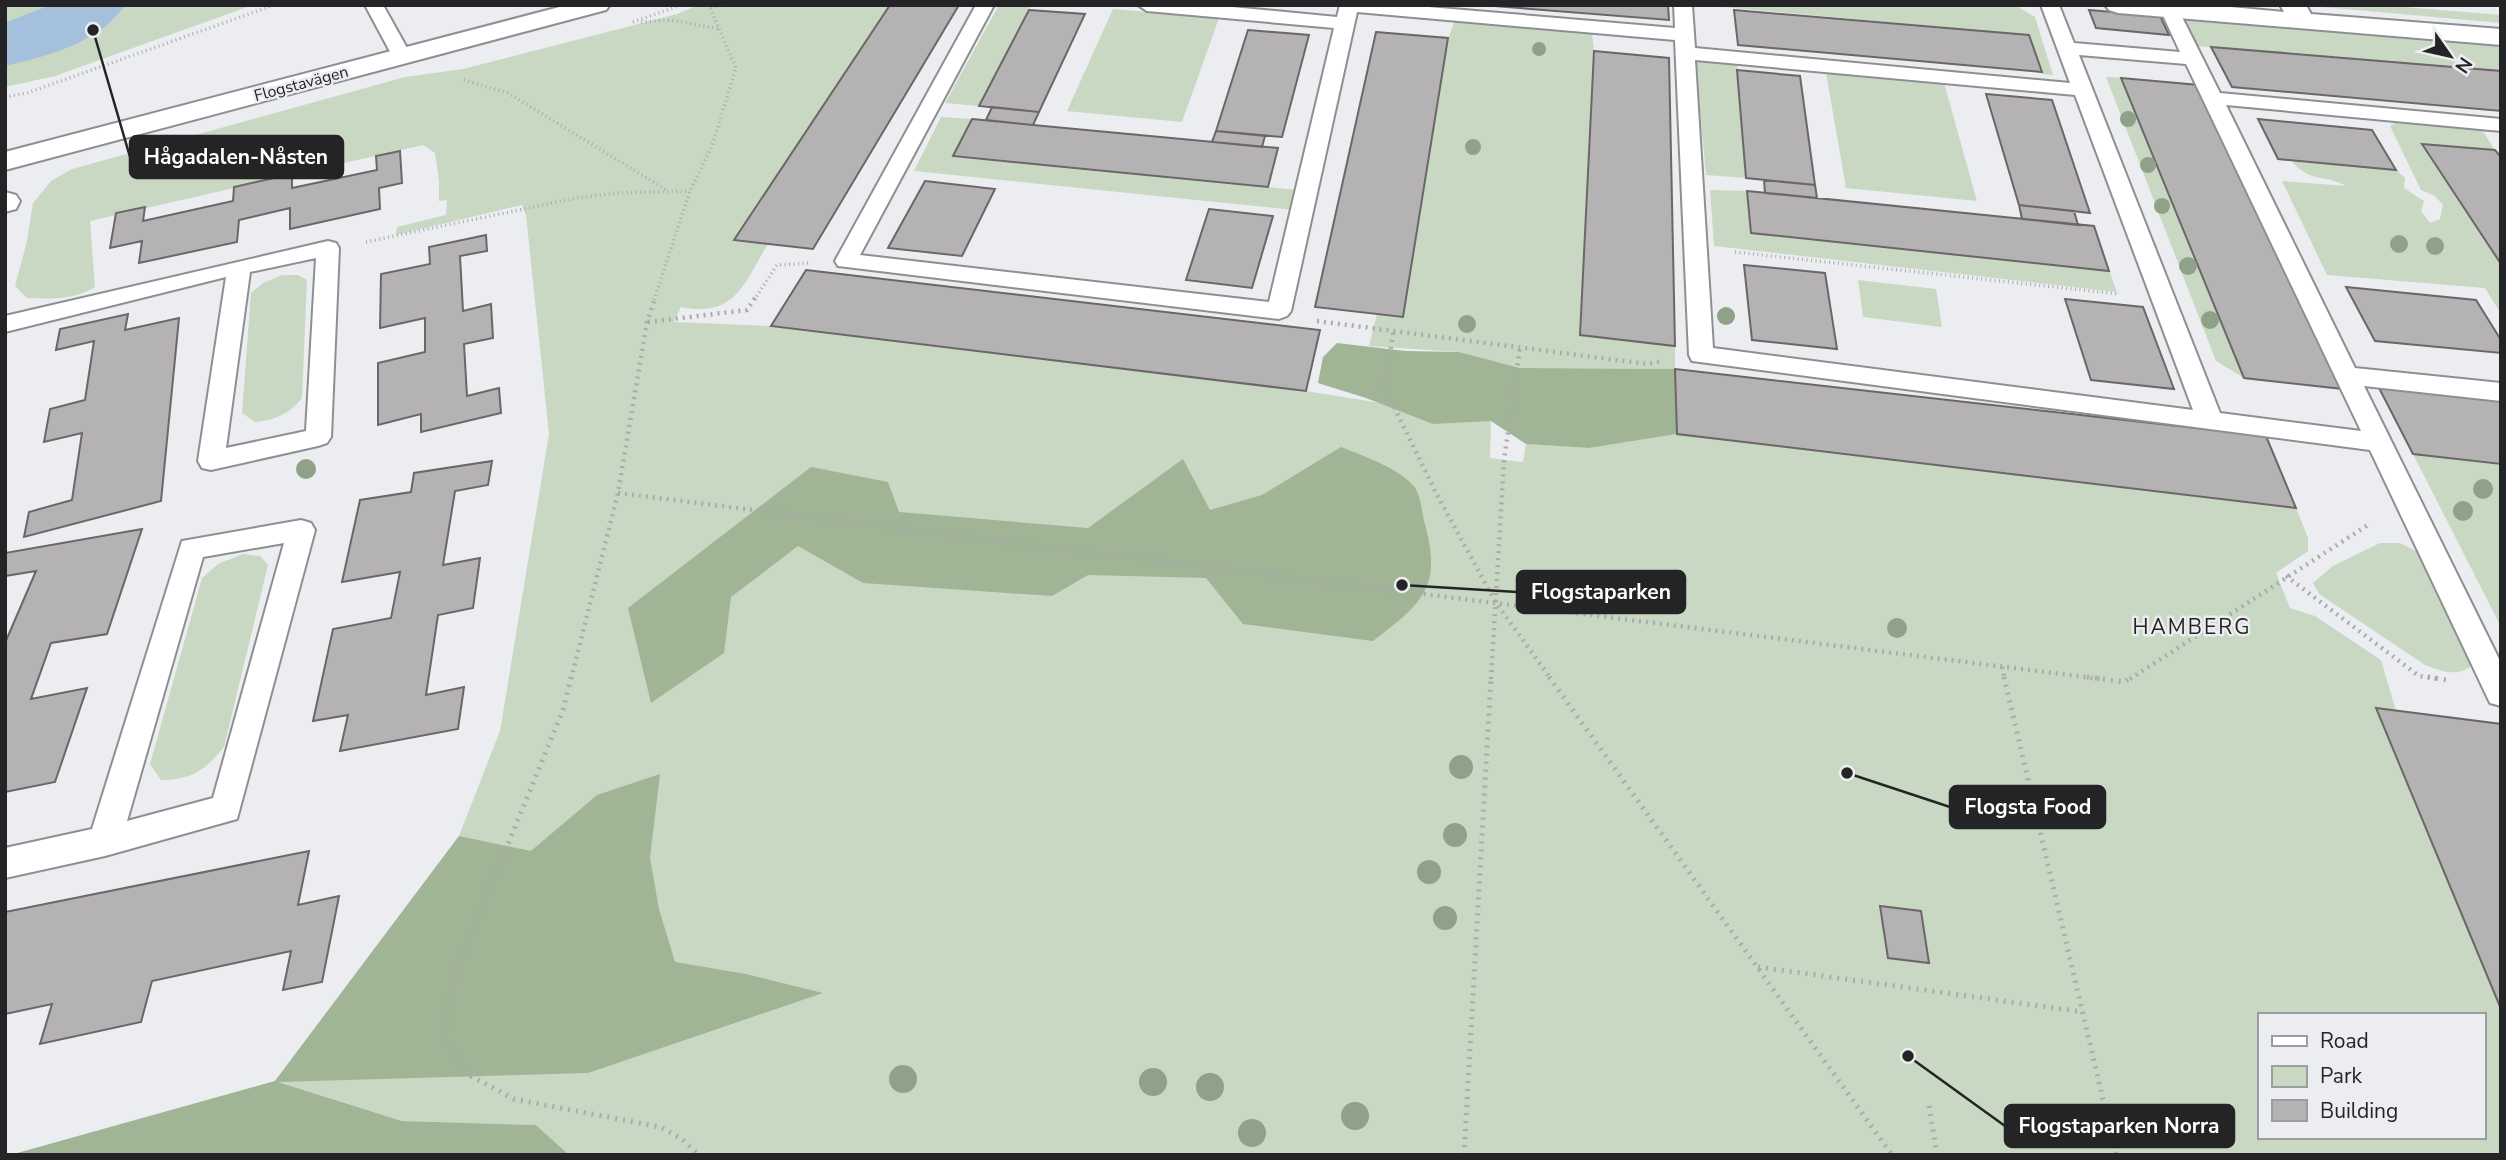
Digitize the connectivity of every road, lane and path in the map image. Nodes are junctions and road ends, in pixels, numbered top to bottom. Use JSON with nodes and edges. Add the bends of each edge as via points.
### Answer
{"nodes":[{"id":1,"x":274,"y":5,"type":"edge"},
{"id":2,"x":374,"y":5,"type":"edge"},
{"id":3,"x":597,"y":5,"type":"edge"},
{"id":4,"x":724,"y":5,"type":"edge"},
{"id":5,"x":985,"y":5,"type":"edge"},
{"id":6,"x":1147,"y":5,"type":"edge"},
{"id":7,"x":1683,"y":5,"type":"edge"},
{"id":8,"x":2050,"y":5,"type":"edge"},
{"id":9,"x":2118,"y":5,"type":"edge"},
{"id":10,"x":710,"y":6,"type":"edge"},
{"id":11,"x":2169,"y":9,"type":"junction"},
{"id":12,"x":1348,"y":12,"type":"edge"},
{"id":13,"x":2298,"y":13,"type":"edge"},
{"id":14,"x":629,"y":23,"type":"dead end"},
{"id":15,"x":720,"y":29,"type":"junction"},
{"id":16,"x":2501,"y":37,"type":"edge"},
{"id":17,"x":1686,"y":44,"type":"junction"},
{"id":18,"x":2066,"y":48,"type":"junction"},
{"id":19,"x":402,"y":57,"type":"junction"},
{"id":20,"x":2193,"y":59,"type":"junction"},
{"id":21,"x":460,"y":79,"type":"dead end"},
{"id":22,"x":2082,"y":90,"type":"junction"},
{"id":23,"x":5,"y":97,"type":"edge"},
{"id":24,"x":2212,"y":98,"type":"junction"},
{"id":25,"x":2501,"y":125,"type":"edge"},
{"id":26,"x":9,"y":160,"type":"edge"},
{"id":27,"x":5,"y":187,"type":"edge"},
{"id":28,"x":669,"y":191,"type":"junction"},
{"id":29,"x":690,"y":191,"type":"junction"},
{"id":30,"x":328,"y":248,"type":"junction"},
{"id":31,"x":1696,"y":248,"type":"junction"},
{"id":32,"x":846,"y":261,"type":"junction"},
{"id":33,"x":239,"y":268,"type":"junction"},
{"id":34,"x":2163,"y":299,"type":"junction"},
{"id":35,"x":1279,"y":311,"type":"junction"},
{"id":36,"x":647,"y":322,"type":"junction"},
{"id":37,"x":5,"y":324,"type":"edge"},
{"id":38,"x":1394,"y":333,"type":"junction"},
{"id":39,"x":1520,"y":348,"type":"junction"},
{"id":40,"x":1701,"y":355,"type":"junction"},
{"id":41,"x":2347,"y":376,"type":"junction"},
{"id":42,"x":2501,"y":392,"type":"edge"},
{"id":43,"x":2210,"y":421,"type":"junction"},
{"id":44,"x":2378,"y":442,"type":"junction"},
{"id":45,"x":618,"y":493,"type":"junction"},
{"id":46,"x":2407,"y":500,"type":"junction"},
{"id":47,"x":2286,"y":576,"type":"junction"},
{"id":48,"x":1496,"y":603,"type":"junction"},
{"id":49,"x":2002,"y":667,"type":"junction"},
{"id":50,"x":2499,"y":690,"type":"edge"},
{"id":51,"x":105,"y":841,"type":"junction"},
{"id":52,"x":5,"y":863,"type":"edge"},
{"id":53,"x":1757,"y":967,"type":"junction"},
{"id":54,"x":2083,"y":1012,"type":"junction"},
{"id":55,"x":1929,"y":1106,"type":"dead end"},
{"id":56,"x":699,"y":1155,"type":"edge"},
{"id":57,"x":1464,"y":1155,"type":"edge"},
{"id":58,"x":1892,"y":1155,"type":"edge"},
{"id":59,"x":1937,"y":1155,"type":"edge"},
{"id":60,"x":2116,"y":1155,"type":"edge"}],
"edges":[{"from":1,"to":23,"type":"path"},
{"from":2,"to":19,"type":"lane"},
{"from":3,"to":19,"type":"street","name":"Flogstavägen"},
{"from":4,"to":10,"type":"path"},
{"from":5,"to":32,"type":"lane"},
{"from":6,"to":12,"type":"lane"},
{"from":7,"to":17,"type":"lane"},
{"from":8,"to":18,"type":"lane"},
{"from":9,"to":11,"type":"street"},
{"from":10,"to":15,"type":"path"},
{"from":11,"to":13,"type":"street"},
{"from":11,"to":20,"type":"lane"},
{"from":12,"to":17,"type":"lane"},
{"from":12,"to":35,"type":"lane"},
{"from":13,"to":16,"type":"street"},
{"from":14,"to":15,"type":"path","via":[[672,20]]},
{"from":15,"to":29,"type":"path","via":[[736,68],[712,146]]},
{"from":17,"to":22,"type":"lane"},
{"from":17,"to":31,"type":"lane"},
{"from":18,"to":20,"type":"lane"},
{"from":18,"to":22,"type":"lane"},
{"from":19,"to":26,"type":"street","name":"Flogstavägen"},
{"from":20,"to":24,"type":"lane"},
{"from":21,"to":28,"type":"path","via":[[508,93]]},
{"from":22,"to":34,"type":"lane"},
{"from":24,"to":25,"type":"lane"},
{"from":24,"to":41,"type":"lane"},
{"from":26,"to":27,"type":"street"},
{"from":28,"to":29,"type":"path"},
{"from":28,"to":30,"type":"path","via":[[576,198]]},
{"from":29,"to":36,"type":"path"},
{"from":30,"to":33,"type":"lane"},
{"from":30,"to":33,"type":"lane","via":[[318,437],[211,461]]},
{"from":31,"to":34,"type":"path"},
{"from":31,"to":40,"type":"lane"},
{"from":32,"to":35,"type":"lane"},
{"from":32,"to":36,"type":"path","via":[[777,265],[747,310]]},
{"from":33,"to":37,"type":"lane"},
{"from":34,"to":43,"type":"lane"},
{"from":35,"to":38,"type":"path"},
{"from":36,"to":45,"type":"path"},
{"from":38,"to":39,"type":"path"},
{"from":38,"to":48,"type":"path","via":[[1385,388]]},
{"from":39,"to":40,"type":"path","via":[[1647,364]]},
{"from":39,"to":48,"type":"path","via":[[1504,460]]},
{"from":40,"to":43,"type":"lane"},
{"from":41,"to":42,"type":"lane"},
{"from":41,"to":44,"type":"lane"},
{"from":43,"to":44,"type":"lane"},
{"from":44,"to":46,"type":"lane"},
{"from":45,"to":48,"type":"path"},
{"from":45,"to":56,"type":"path","via":[[563,710],[453,978],[443,1041],[471,1076],[514,1099],[660,1127]]},
{"from":46,"to":47,"type":"path"},
{"from":46,"to":50,"type":"lane"},
{"from":47,"to":49,"type":"path","via":[[2126,682]]},
{"from":47,"to":50,"type":"path","via":[[2419,676]]},
{"from":48,"to":49,"type":"path"},
{"from":48,"to":53,"type":"path"},
{"from":48,"to":57,"type":"path"},
{"from":49,"to":54,"type":"path"},
{"from":51,"to":51,"type":"lane","via":[[226,809],[301,530],[192,548]]},
{"from":51,"to":52,"type":"lane"},
{"from":53,"to":54,"type":"path"},
{"from":53,"to":58,"type":"path"},
{"from":54,"to":60,"type":"path"},
{"from":55,"to":59,"type":"path"}]}
